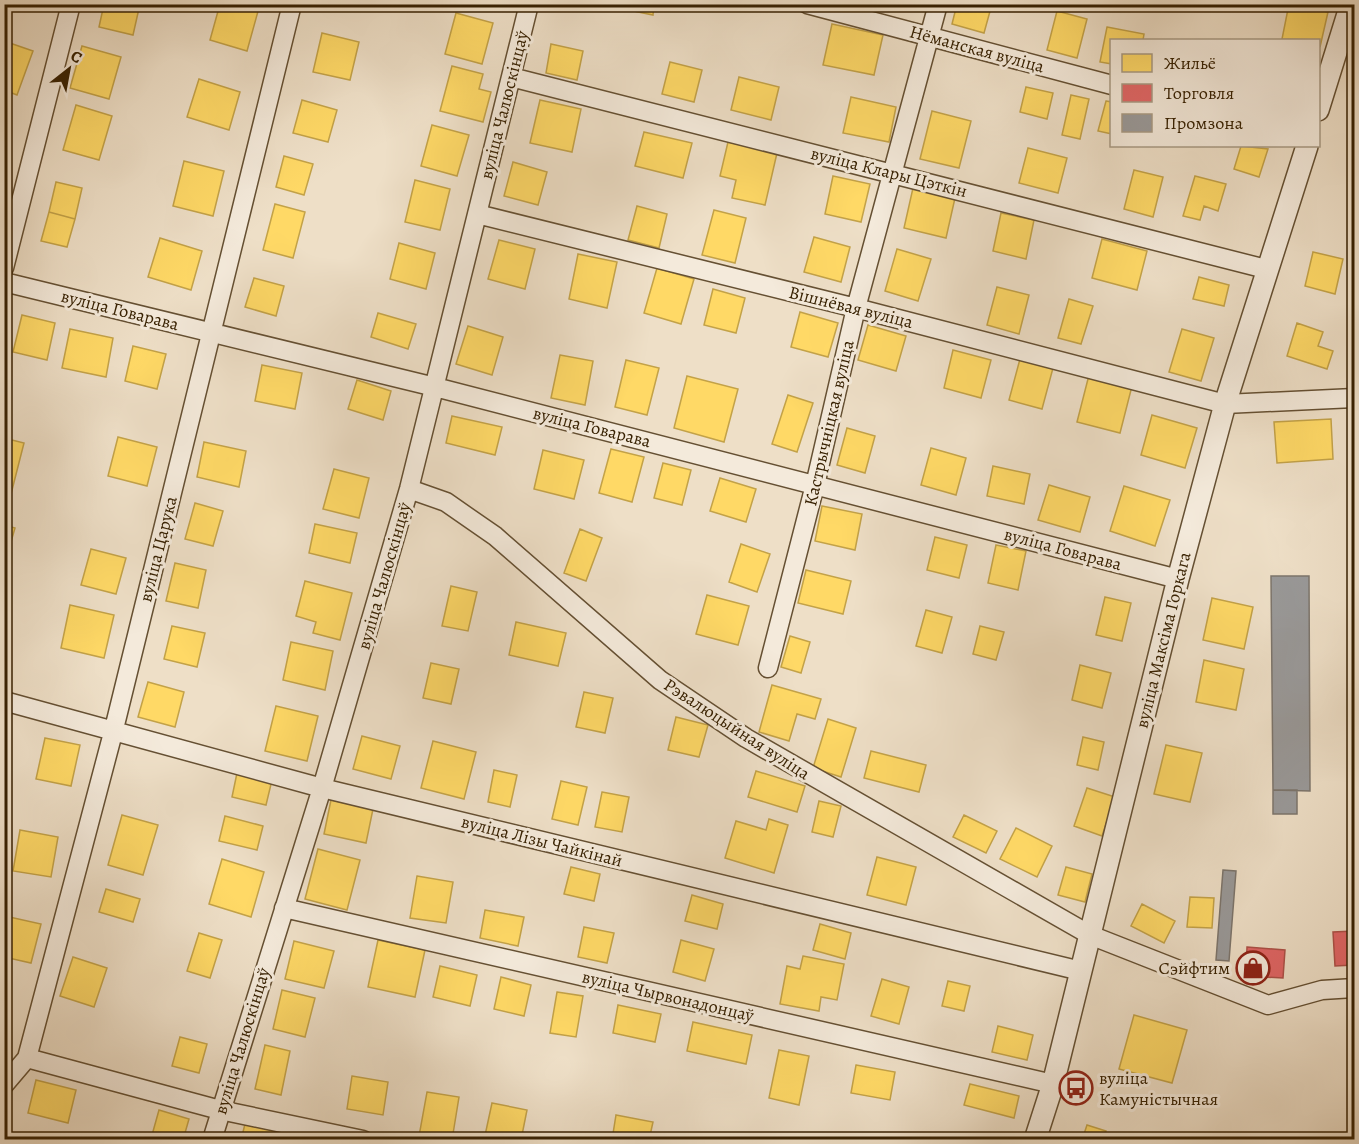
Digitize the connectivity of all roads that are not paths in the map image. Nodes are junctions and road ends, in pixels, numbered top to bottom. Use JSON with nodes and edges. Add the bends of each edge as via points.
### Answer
{"nodes":[{"id":1,"x":71,"y":4,"type":"edge"},
{"id":2,"x":292,"y":4,"type":"edge"},
{"id":3,"x":529,"y":4,"type":"edge"},
{"id":4,"x":807,"y":4,"type":"edge"},
{"id":5,"x":938,"y":4,"type":"edge"},
{"id":6,"x":1351,"y":4,"type":"edge"},
{"id":7,"x":930,"y":35,"type":"junction"},
{"id":8,"x":511,"y":77,"type":"junction"},
{"id":9,"x":1110,"y":84,"type":"edge"},
{"id":10,"x":1320,"y":104,"type":"edge"},
{"id":11,"x":1308,"y":147,"type":"edge"},
{"id":12,"x":893,"y":173,"type":"junction"},
{"id":13,"x":477,"y":214,"type":"junction"},
{"id":14,"x":4,"y":268,"type":"edge"},
{"id":15,"x":1266,"y":269,"type":"junction"},
{"id":16,"x":4,"y":282,"type":"edge"},
{"id":17,"x":856,"y":308,"type":"junction"},
{"id":18,"x":212,"y":333,"type":"junction"},
{"id":19,"x":435,"y":387,"type":"junction"},
{"id":20,"x":1354,"y":398,"type":"edge"},
{"id":21,"x":1225,"y":404,"type":"junction"},
{"id":22,"x":815,"y":485,"type":"junction"},
{"id":23,"x":409,"y":489,"type":"junction"},
{"id":24,"x":1178,"y":579,"type":"junction"},
{"id":25,"x":768,"y":668,"type":"dead end"},
{"id":26,"x":4,"y":701,"type":"edge"},
{"id":27,"x":114,"y":729,"type":"junction"},
{"id":28,"x":322,"y":788,"type":"junction"},
{"id":29,"x":284,"y":908,"type":"junction"},
{"id":30,"x":1090,"y":935,"type":"junction"},
{"id":31,"x":1081,"y":971,"type":"junction"},
{"id":32,"x":1354,"y":988,"type":"edge"},
{"id":33,"x":27,"y":1058,"type":"junction"},
{"id":34,"x":1053,"y":1084,"type":"junction"},
{"id":35,"x":4,"y":1085,"type":"edge"},
{"id":36,"x":220,"y":1110,"type":"junction"},
{"id":37,"x":212,"y":1140,"type":"edge"},
{"id":38,"x":363,"y":1140,"type":"edge"},
{"id":39,"x":1035,"y":1140,"type":"edge"}],
"edges":[{"from":1,"to":14,"type":"street"},
{"from":2,"to":18,"type":"street","name":"вуліца Царука"},
{"from":3,"to":8,"type":"street","name":"вуліца Чалюскінцаў"},
{"from":4,"to":7,"type":"street","name":"Нёманская вуліца"},
{"from":5,"to":7,"type":"street","name":"Кастрычніцкая вуліца"},
{"from":6,"to":10,"type":"street"},
{"from":7,"to":9,"type":"street","name":"Нёманская вуліца"},
{"from":7,"to":12,"type":"street","name":"Кастрычніцкая вуліца"},
{"from":8,"to":12,"type":"street","name":"вуліца Клары Цэткін"},
{"from":8,"to":13,"type":"street","name":"вуліца Чалюскінцаў"},
{"from":11,"to":15,"type":"street","name":"вуліца Максіма Горкага"},
{"from":12,"to":15,"type":"street","name":"вуліца Клары Цэткін"},
{"from":12,"to":17,"type":"street","name":"Кастрычніцкая вуліца"},
{"from":13,"to":17,"type":"street","name":"Вішнёвая вуліца"},
{"from":13,"to":19,"type":"street","name":"вуліца Чалюскінцаў"},
{"from":15,"to":21,"type":"street","name":"вуліца Максіма Горкага"},
{"from":16,"to":18,"type":"street","name":"вуліца Говарава"},
{"from":17,"to":21,"type":"street","name":"Вішнёвая вуліца"},
{"from":17,"to":22,"type":"street","name":"Кастрычніцкая вуліца"},
{"from":18,"to":19,"type":"street","name":"вуліца Говарава"},
{"from":18,"to":27,"type":"street","name":"вуліца Царука"},
{"from":19,"to":22,"type":"street","name":"вуліца Говарава"},
{"from":19,"to":23,"type":"street","name":"вуліца Чалюскінцаў"},
{"from":20,"to":21,"type":"street","name":"Вішнёвая вуліца"},
{"from":21,"to":24,"type":"street","name":"вуліца Максіма Горкага"},
{"from":22,"to":24,"type":"street","name":"вуліца Говарава"},
{"from":22,"to":25,"type":"street","name":"Кастрычніцкая вуліца"},
{"from":23,"to":28,"type":"street","name":"вуліца Чалюскінцаў"},
{"from":23,"to":30,"type":"street","name":"Рэвалюцыйная вуліца","via":[[446,502],[495,536],[660,680],[746,738]]},
{"from":24,"to":30,"type":"street","name":"вуліца Максіма Горкага"},
{"from":26,"to":27,"type":"street","name":"вуліца Лізы Чайкінай"},
{"from":27,"to":28,"type":"street","name":"вуліца Лізы Чайкінай"},
{"from":27,"to":33,"type":"street","name":"вуліца Царука"},
{"from":28,"to":29,"type":"street","name":"вуліца Чалюскінцаў"},
{"from":28,"to":31,"type":"street","name":"вуліца Лізы Чайкінай"},
{"from":29,"to":34,"type":"street","name":"вуліца Чырвонадонцаў"},
{"from":29,"to":36,"type":"street","name":"вуліца Чалюскінцаў"},
{"from":30,"to":31,"type":"street","name":"вуліца Максіма Горкага"},
{"from":30,"to":32,"type":"street","name":"Рэвалюцыйная вуліца","via":[[1268,1005],[1322,990]]},
{"from":31,"to":34,"type":"street","name":"вуліца Максіма Горкага"},
{"from":33,"to":35,"type":"street","name":"вуліца Царука"},
{"from":33,"to":36,"type":"street"},
{"from":34,"to":39,"type":"street","name":"вуліца Максіма Горкага"},
{"from":36,"to":37,"type":"street","name":"вуліца Чалюскінцаў"},
{"from":36,"to":38,"type":"street"}]}
